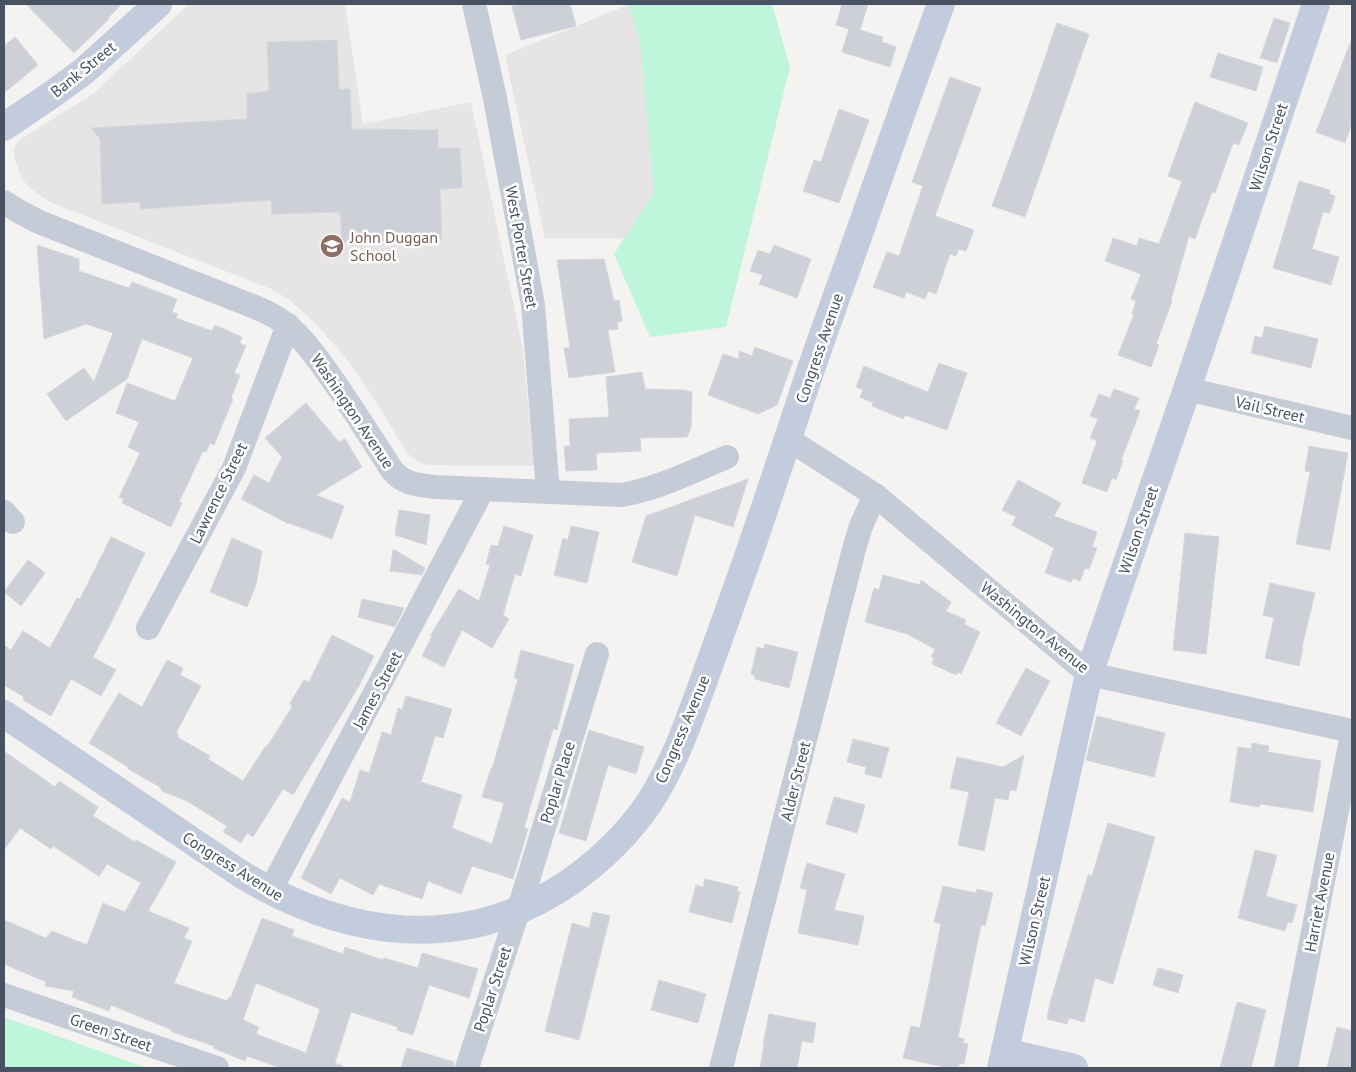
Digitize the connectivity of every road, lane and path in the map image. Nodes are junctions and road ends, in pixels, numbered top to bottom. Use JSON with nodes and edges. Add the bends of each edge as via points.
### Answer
{"nodes":[{"id":1,"x":158,"y":4,"type":"edge"},
{"id":2,"x":474,"y":4,"type":"edge"},
{"id":3,"x":941,"y":4,"type":"edge"},
{"id":4,"x":1316,"y":4,"type":"edge"},
{"id":5,"x":4,"y":127,"type":"edge"},
{"id":6,"x":4,"y":202,"type":"edge"},
{"id":7,"x":288,"y":325,"type":"junction"},
{"id":8,"x":1187,"y":389,"type":"junction"},
{"id":9,"x":1352,"y":428,"type":"edge"},
{"id":10,"x":788,"y":439,"type":"junction"},
{"id":11,"x":727,"y":457,"type":"dead end"},
{"id":12,"x":483,"y":489,"type":"junction"},
{"id":13,"x":548,"y":492,"type":"junction"},
{"id":14,"x":875,"y":495,"type":"junction"},
{"id":15,"x":148,"y":628,"type":"dead end"},
{"id":16,"x":597,"y":654,"type":"dead end"},
{"id":17,"x":1089,"y":674,"type":"junction"},
{"id":18,"x":4,"y":714,"type":"edge"},
{"id":19,"x":1352,"y":731,"type":"edge"},
{"id":20,"x":1352,"y":735,"type":"edge"},
{"id":21,"x":270,"y":891,"type":"junction"},
{"id":22,"x":517,"y":910,"type":"junction"},
{"id":23,"x":4,"y":995,"type":"edge"},
{"id":24,"x":1003,"y":1060,"type":"edge"},
{"id":25,"x":218,"y":1068,"type":"edge"},
{"id":26,"x":467,"y":1068,"type":"edge"},
{"id":27,"x":721,"y":1068,"type":"edge"},
{"id":28,"x":1074,"y":1068,"type":"edge"},
{"id":29,"x":1286,"y":1068,"type":"edge"}],
"edges":[{"from":1,"to":5,"type":"street","name":"Bank Street","via":[[84,71]]},
{"from":2,"to":13,"type":"street","name":"West Porter Street","via":[[495,98],[533,305]]},
{"from":3,"to":10,"type":"street","name":"Congress Avenue"},
{"from":4,"to":8,"type":"street","name":"Wilson Street"},
{"from":6,"to":7,"type":"street","name":"Washington Avenue","via":[[39,222],[255,306]]},
{"from":7,"to":12,"type":"street","name":"Washington Avenue","via":[[314,353],[400,478],[420,486]]},
{"from":7,"to":15,"type":"street","name":"Lawrence Street","via":[[234,468]]},
{"from":8,"to":9,"type":"street","name":"Vail Street"},
{"from":8,"to":17,"type":"street","name":"Wilson Street"},
{"from":10,"to":14,"type":"street","name":"Washington Avenue"},
{"from":10,"to":22,"type":"street","name":"Congress Avenue","via":[[698,696],[659,786],[626,833],[598,860],[563,886]]},
{"from":11,"to":13,"type":"street","name":"Washington Avenue","via":[[653,487],[621,495]]},
{"from":12,"to":13,"type":"street","name":"Washington Avenue"},
{"from":12,"to":21,"type":"street","name":"James Street"},
{"from":14,"to":17,"type":"street","name":"Washington Avenue"},
{"from":14,"to":27,"type":"street","name":"Alder Street","via":[[854,550]]},
{"from":16,"to":22,"type":"street","name":"Poplar Place"},
{"from":17,"to":19,"type":"street","name":"Washington Avenue"},
{"from":17,"to":24,"type":"street","name":"Wilson Street"},
{"from":18,"to":21,"type":"street","name":"Congress Avenue"},
{"from":20,"to":29,"type":"street","name":"Harriet Avenue"},
{"from":21,"to":22,"type":"street","name":"Congress Avenue","via":[[335,918],[415,930],[456,927]]},
{"from":22,"to":26,"type":"street","name":"Poplar Street"},
{"from":23,"to":25,"type":"street","name":"Green Street"},
{"from":24,"to":28,"type":"street"}]}
